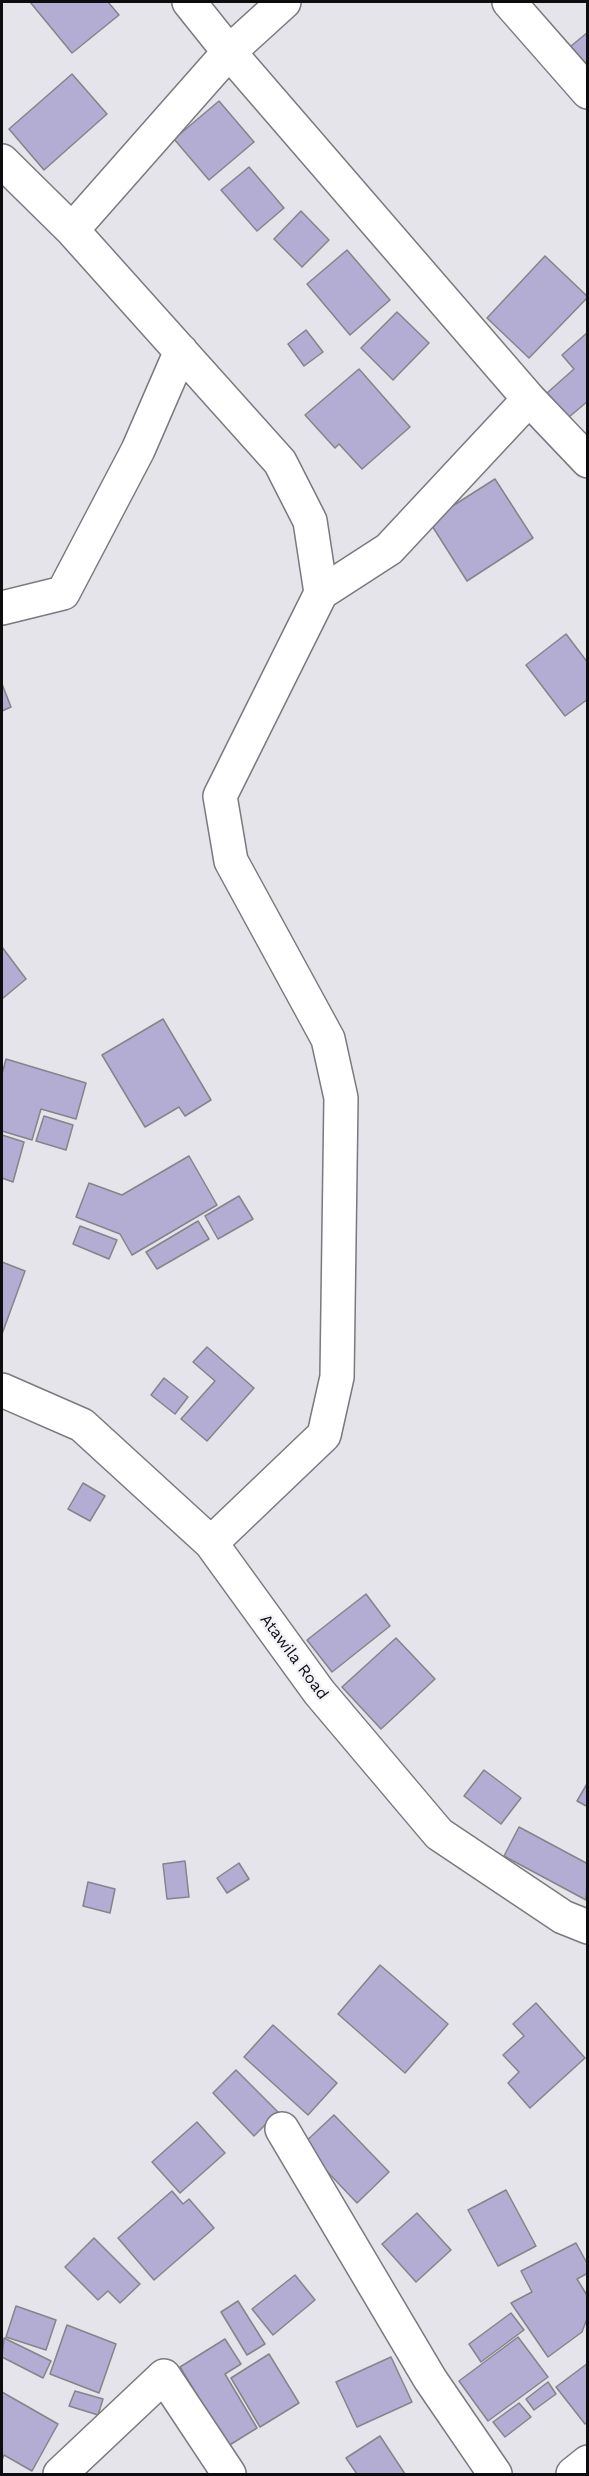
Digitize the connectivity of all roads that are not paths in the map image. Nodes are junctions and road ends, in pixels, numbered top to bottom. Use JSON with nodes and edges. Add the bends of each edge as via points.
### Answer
{"nodes":[{"id":1,"x":189,"y":2,"type":"edge"},
{"id":2,"x":284,"y":2,"type":"edge"},
{"id":3,"x":509,"y":2,"type":"edge"},
{"id":4,"x":229,"y":52,"type":"junction"},
{"id":5,"x":588,"y":92,"type":"edge"},
{"id":6,"x":2,"y":161,"type":"edge"},
{"id":7,"x":72,"y":230,"type":"junction"},
{"id":8,"x":181,"y":351,"type":"junction"},
{"id":9,"x":529,"y":399,"type":"junction"},
{"id":10,"x":588,"y":461,"type":"edge"},
{"id":11,"x":321,"y":592,"type":"junction"},
{"id":12,"x":2,"y":608,"type":"edge"},
{"id":13,"x":2,"y":1390,"type":"edge"},
{"id":14,"x":211,"y":1543,"type":"junction"},
{"id":15,"x":588,"y":1927,"type":"edge"},
{"id":16,"x":282,"y":2129,"type":"dead end"},
{"id":17,"x":588,"y":2462,"type":"edge"},
{"id":18,"x":60,"y":2475,"type":"edge"},
{"id":19,"x":229,"y":2475,"type":"edge"},
{"id":20,"x":495,"y":2475,"type":"edge"},
{"id":21,"x":573,"y":2475,"type":"edge"}],
"edges":[{"from":1,"to":4,"type":"street"},
{"from":2,"to":4,"type":"street"},
{"from":3,"to":5,"type":"street"},
{"from":4,"to":7,"type":"street"},
{"from":4,"to":9,"type":"street"},
{"from":6,"to":7,"type":"street"},
{"from":7,"to":8,"type":"street"},
{"from":8,"to":11,"type":"street","via":[[280,462],[310,521]]},
{"from":8,"to":12,"type":"street","via":[[138,450],[63,592]]},
{"from":9,"to":10,"type":"street"},
{"from":9,"to":11,"type":"street","via":[[389,549]]},
{"from":11,"to":14,"type":"street","via":[[220,796],[231,861],[328,1040],[341,1098],[337,1377],[324,1435]]},
{"from":13,"to":14,"type":"street","name":"Atawila Road","via":[[82,1425]]},
{"from":14,"to":15,"type":"street","name":"Atawila Road","via":[[319,1692],[439,1834],[563,1917]]},
{"from":16,"to":20,"type":"street","via":[[430,2379]]},
{"from":17,"to":21,"type":"street"},
{"from":18,"to":19,"type":"street","via":[[164,2376]]}]}
